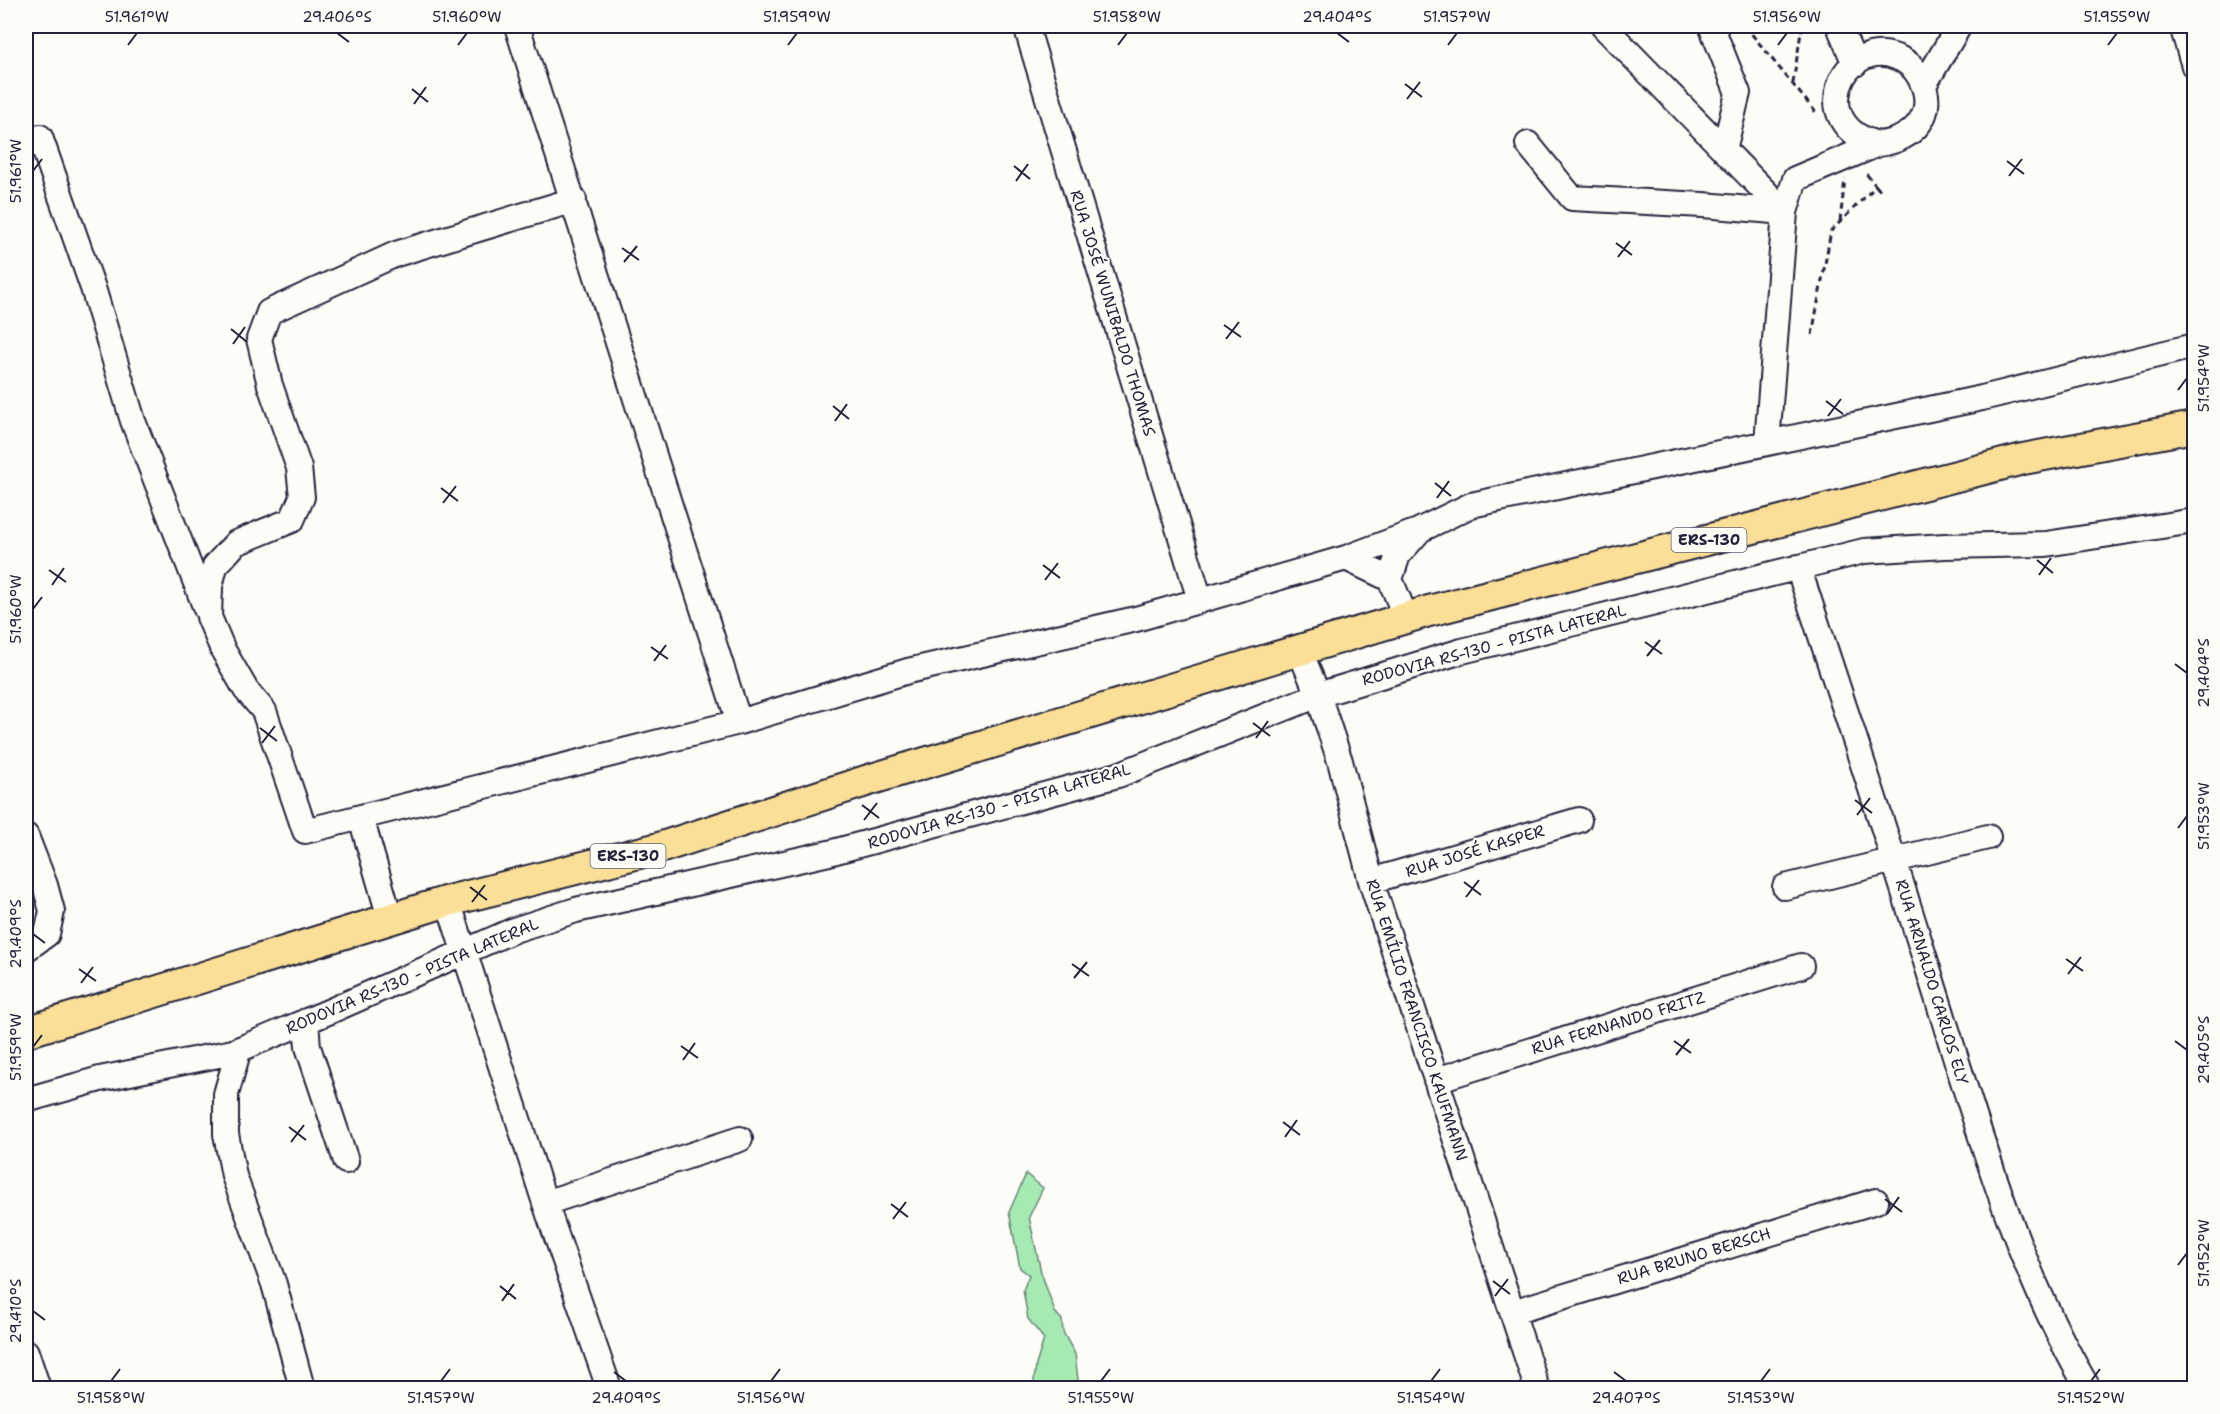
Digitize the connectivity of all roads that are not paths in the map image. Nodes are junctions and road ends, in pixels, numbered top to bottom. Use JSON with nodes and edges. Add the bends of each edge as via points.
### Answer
{"nodes":[{"id":1,"x":517,"y":26,"type":"edge"},
{"id":2,"x":1026,"y":26,"type":"edge"},
{"id":3,"x":1603,"y":26,"type":"edge"},
{"id":4,"x":1839,"y":26,"type":"edge"},
{"id":5,"x":1959,"y":26,"type":"edge"},
{"id":6,"x":2182,"y":26,"type":"edge"},
{"id":7,"x":1712,"y":28,"type":"dead end"},
{"id":8,"x":1855,"y":63,"type":"junction"},
{"id":9,"x":2194,"y":66,"type":"edge"},
{"id":10,"x":1924,"y":85,"type":"junction"},
{"id":11,"x":40,"y":137,"type":"dead end"},
{"id":12,"x":1528,"y":144,"type":"dead end"},
{"id":13,"x":1878,"y":144,"type":"junction"},
{"id":14,"x":1724,"y":150,"type":"junction"},
{"id":15,"x":574,"y":200,"type":"junction"},
{"id":16,"x":1785,"y":212,"type":"junction"},
{"id":17,"x":2194,"y":346,"type":"edge"},
{"id":18,"x":2194,"y":427,"type":"edge"},
{"id":19,"x":1767,"y":443,"type":"junction"},
{"id":20,"x":2194,"y":521,"type":"edge"},
{"id":21,"x":1420,"y":530,"type":"junction"},
{"id":22,"x":1346,"y":558,"type":"junction"},
{"id":23,"x":1798,"y":567,"type":"junction"},
{"id":24,"x":1390,"y":579,"type":"junction"},
{"id":25,"x":1200,"y":600,"type":"junction"},
{"id":26,"x":209,"y":617,"type":"junction"},
{"id":27,"x":1406,"y":618,"type":"junction"},
{"id":28,"x":1300,"y":651,"type":"junction"},
{"id":29,"x":1318,"y":695,"type":"junction"},
{"id":30,"x":739,"y":722,"type":"junction"},
{"id":31,"x":361,"y":818,"type":"junction"},
{"id":32,"x":1579,"y":820,"type":"dead end"},
{"id":33,"x":26,"y":836,"type":"edge"},
{"id":34,"x":1988,"y":837,"type":"dead end"},
{"id":35,"x":1894,"y":860,"type":"junction"},
{"id":36,"x":1371,"y":881,"type":"junction"},
{"id":37,"x":1785,"y":887,"type":"dead end"},
{"id":38,"x":448,"y":901,"type":"junction"},
{"id":39,"x":390,"y":918,"type":"junction"},
{"id":40,"x":26,"y":949,"type":"edge"},
{"id":41,"x":464,"y":952,"type":"junction"},
{"id":42,"x":1801,"y":966,"type":"dead end"},
{"id":43,"x":306,"y":1021,"type":"junction"},
{"id":44,"x":26,"y":1032,"type":"edge"},
{"id":45,"x":238,"y":1049,"type":"junction"},
{"id":46,"x":1436,"y":1080,"type":"junction"},
{"id":47,"x":26,"y":1100,"type":"edge"},
{"id":48,"x":740,"y":1139,"type":"dead end"},
{"id":49,"x":346,"y":1161,"type":"dead end"},
{"id":50,"x":1876,"y":1201,"type":"dead end"},
{"id":51,"x":545,"y":1203,"type":"junction"},
{"id":52,"x":1513,"y":1312,"type":"junction"},
{"id":53,"x":26,"y":1352,"type":"edge"},
{"id":54,"x":38,"y":1389,"type":"edge"},
{"id":55,"x":302,"y":1389,"type":"edge"},
{"id":56,"x":609,"y":1389,"type":"edge"},
{"id":57,"x":1537,"y":1389,"type":"edge"},
{"id":58,"x":2088,"y":1389,"type":"edge"}],
"edges":[{"from":1,"to":15,"type":"street"},
{"from":2,"to":25,"type":"street","name":"RUA JOSÉ WUNIBALDO THOMAS"},
{"from":3,"to":14,"type":"street"},
{"from":4,"to":8,"type":"street"},
{"from":5,"to":10,"type":"street"},
{"from":6,"to":9,"type":"street"},
{"from":7,"to":14,"type":"street","via":[[1738,93]]},
{"from":8,"to":10,"type":"street","via":[[1878,54],[1893,56],[1907,62]]},
{"from":8,"to":13,"type":"street","via":[[1842,78],[1837,107],[1851,132]]},
{"from":10,"to":13,"type":"street","via":[[1927,100],[1917,127],[1893,143]]},
{"from":11,"to":26,"type":"street","via":[[134,421]]},
{"from":12,"to":16,"type":"street","via":[[1572,198]]},
{"from":13,"to":16,"type":"street","via":[[1795,179]]},
{"from":14,"to":16,"type":"street"},
{"from":15,"to":26,"type":"street","via":[[396,254],[269,312],[259,339],[270,385],[299,468],[302,497],[292,520],[236,543],[215,566]]},
{"from":15,"to":30,"type":"street"},
{"from":16,"to":19,"type":"street"},
{"from":17,"to":19,"type":"street","via":[[1982,398]]},
{"from":18,"to":27,"type":"main road","number":"ERS-130","via":[[2023,459]]},
{"from":19,"to":21,"type":"street","via":[[1471,505]]},
{"from":20,"to":23,"type":"street","name":"RODOVIA RS-130 - PISTA LATERAL","via":[[2046,544],[1864,551]]},
{"from":21,"to":22,"type":"street"},
{"from":21,"to":24,"type":"street","via":[[1398,555]]},
{"from":22,"to":24,"type":"street"},
{"from":22,"to":25,"type":"street"},
{"from":23,"to":29,"type":"street","name":"RODOVIA RS-130 - PISTA LATERAL","via":[[1462,651]]},
{"from":23,"to":35,"type":"street","name":"RUA ARNALDO CARLOS ELY"},
{"from":24,"to":27,"type":"street"},
{"from":25,"to":30,"type":"street","via":[[1136,619],[908,671]]},
{"from":26,"to":31,"type":"street","via":[[246,690],[264,711],[305,831]]},
{"from":27,"to":28,"type":"main road","number":"ERS-130"},
{"from":28,"to":29,"type":"street","name":"RUA EMÍLIO FRANCISCO KAUFMANN"},
{"from":28,"to":38,"type":"main road","number":"ERS-130","via":[[872,779],[659,848]]},
{"from":29,"to":36,"type":"street","name":"RUA EMÍLIO FRANCISCO KAUFMANN","via":[[1340,761]]},
{"from":29,"to":41,"type":"street","name":"RODOVIA RS-130 - PISTA LATERAL","via":[[1118,775],[829,853],[576,910],[514,930]]},
{"from":30,"to":31,"type":"street"},
{"from":31,"to":39,"type":"street"},
{"from":32,"to":36,"type":"street","name":"RUA JOSÉ KASPER"},
{"from":33,"to":40,"type":"street","via":[[52,911],[47,934]]},
{"from":34,"to":35,"type":"street"},
{"from":35,"to":37,"type":"street"},
{"from":35,"to":58,"type":"street","name":"RUA ARNALDO CARLOS ELY","via":[[1985,1148],[2036,1286]]},
{"from":36,"to":46,"type":"street","name":"RUA EMÍLIO FRANCISCO KAUFMANN"},
{"from":38,"to":39,"type":"main road","number":"ERS-130"},
{"from":38,"to":41,"type":"street"},
{"from":39,"to":44,"type":"main road","number":"ERS-130"},
{"from":41,"to":43,"type":"street","name":"RODOVIA RS-130 - PISTA LATERAL"},
{"from":41,"to":51,"type":"street"},
{"from":42,"to":46,"type":"street","name":"RUA FERNANDO FRITZ"},
{"from":43,"to":45,"type":"street","name":"RODOVIA RS-130 - PISTA LATERAL"},
{"from":43,"to":49,"type":"street","via":[[308,1047]]},
{"from":45,"to":47,"type":"street","name":"RODOVIA RS-130 - PISTA LATERAL","via":[[100,1079]]},
{"from":45,"to":55,"type":"street","via":[[226,1094],[225,1134],[234,1176],[274,1284]]},
{"from":46,"to":52,"type":"street","name":"RUA EMÍLIO FRANCISCO KAUFMANN"},
{"from":48,"to":51,"type":"street"},
{"from":50,"to":52,"type":"street","name":"RUA BRUNO BERSCH"},
{"from":51,"to":56,"type":"street"},
{"from":52,"to":57,"type":"street","name":"RUA EMÍLIO FRANCISCO KAUFMANN"},
{"from":53,"to":54,"type":"street"}]}
